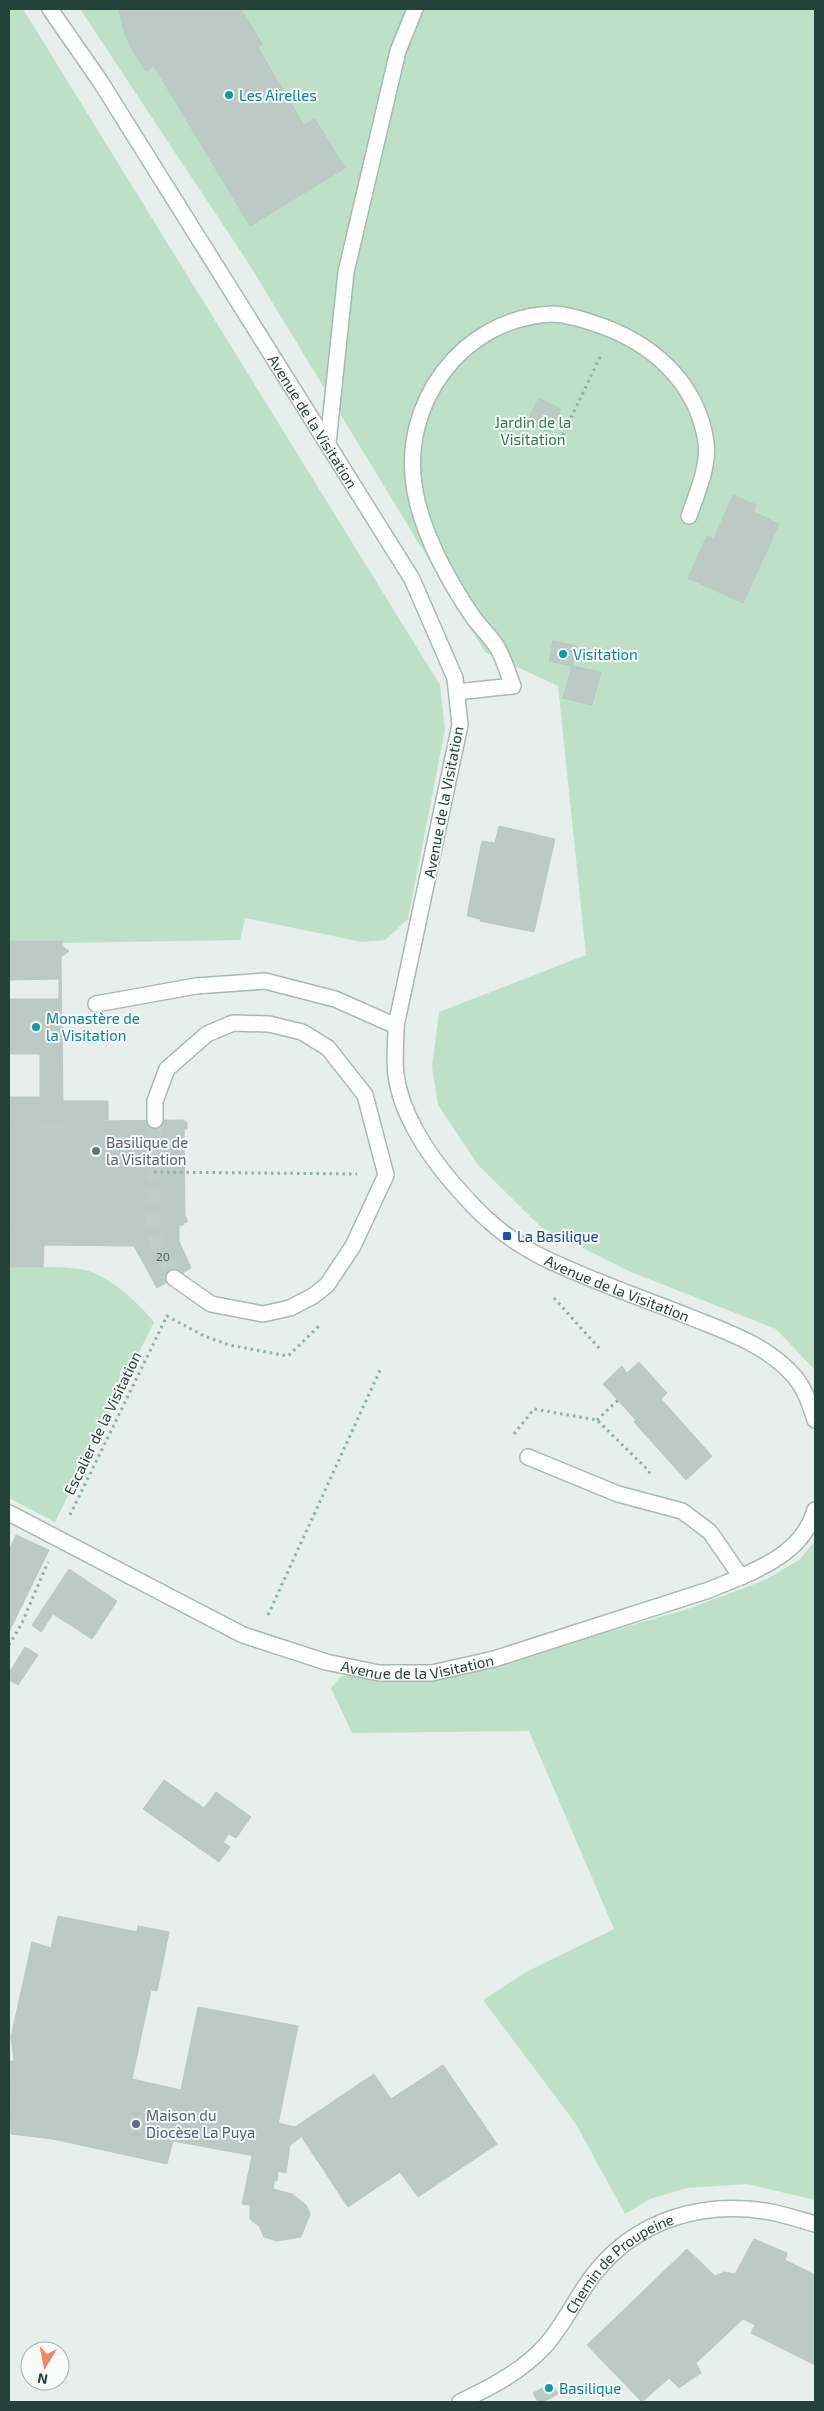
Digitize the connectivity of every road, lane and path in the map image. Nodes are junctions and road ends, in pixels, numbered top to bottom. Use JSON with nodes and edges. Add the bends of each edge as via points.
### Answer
{"nodes":[{"id":1,"x":50,"y":9,"type":"edge"},
{"id":2,"x":416,"y":9,"type":"edge"},
{"id":3,"x":613,"y":329,"type":"junction"},
{"id":4,"x":328,"y":443,"type":"junction"},
{"id":5,"x":557,"y":447,"type":"dead end"},
{"id":6,"x":689,"y":516,"type":"dead end"},
{"id":7,"x":457,"y":692,"type":"junction"},
{"id":8,"x":96,"y":1004,"type":"dead end"},
{"id":9,"x":396,"y":1026,"type":"junction"},
{"id":10,"x":155,"y":1120,"type":"tunnel mouth"},
{"id":11,"x":154,"y":1172,"type":"dead end"},
{"id":12,"x":386,"y":1175,"type":"junction"},
{"id":13,"x":174,"y":1278,"type":"tunnel mouth"},
{"id":14,"x":554,"y":1298,"type":"dead end"},
{"id":15,"x":167,"y":1316,"type":"dead end"},
{"id":16,"x":599,"y":1348,"type":"dead end"},
{"id":17,"x":380,"y":1368,"type":"dead end"},
{"id":18,"x":618,"y":1400,"type":"dead end"},
{"id":19,"x":597,"y":1420,"type":"junction"},
{"id":20,"x":815,"y":1420,"type":"edge"},
{"id":21,"x":512,"y":1436,"type":"dead end"},
{"id":22,"x":528,"y":1457,"type":"dead end"},
{"id":23,"x":658,"y":1505,"type":"junction"},
{"id":24,"x":815,"y":1510,"type":"edge"},
{"id":25,"x":9,"y":1513,"type":"edge"},
{"id":26,"x":58,"y":1540,"type":"junction"},
{"id":27,"x":741,"y":1577,"type":"junction"},
{"id":28,"x":257,"y":1639,"type":"junction"},
{"id":29,"x":9,"y":1645,"type":"edge"},
{"id":30,"x":812,"y":2220,"type":"edge"},
{"id":31,"x":460,"y":2402,"type":"edge"}],
"edges":[{"from":1,"to":4,"type":"street","name":"Avenue de la Visitation","via":[[100,81]]},
{"from":2,"to":4,"type":"street","via":[[398,51],[346,272]]},
{"from":3,"to":5,"type":"path"},
{"from":3,"to":6,"type":"street","via":[[655,353],[674,372],[700,417],[706,443],[705,462]]},
{"from":3,"to":7,"type":"street","via":[[554,314],[505,325],[461,351],[429,392],[413,442],[415,493],[451,583],[497,648],[513,686]]},
{"from":4,"to":7,"type":"street","name":"Avenue de la Visitation","via":[[412,579],[455,678]]},
{"from":7,"to":9,"type":"street","name":"Avenue de la Visitation","via":[[460,725]]},
{"from":8,"to":9,"type":"street","via":[[196,986],[265,981],[335,999]]},
{"from":9,"to":20,"type":"street","name":"Avenue de la Visitation","via":[[396,1076],[411,1123],[439,1168],[478,1213],[508,1236],[578,1273],[751,1342],[794,1376],[807,1394]]},
{"from":10,"to":12,"type":"street","via":[[155,1101],[167,1069],[207,1034],[233,1023],[269,1024],[302,1032],[328,1048],[365,1094]]},
{"from":11,"to":12,"type":"path"},
{"from":12,"to":13,"type":"street","via":[[354,1246],[327,1284],[314,1296],[290,1308],[263,1314],[211,1304]]},
{"from":14,"to":16,"type":"path"},
{"from":15,"to":26,"type":"path","name":"Escalier de la Visitation"},
{"from":17,"to":28,"type":"path"},
{"from":18,"to":19,"type":"path"},
{"from":19,"to":21,"type":"path","via":[[534,1410]]},
{"from":19,"to":23,"type":"path","via":[[649,1471]]},
{"from":22,"to":23,"type":"street","via":[[618,1494]]},
{"from":23,"to":27,"type":"street","via":[[682,1511],[710,1532]]},
{"from":24,"to":27,"type":"street","name":"Avenue de la Visitation","via":[[800,1540],[772,1562]]},
{"from":25,"to":26,"type":"street","name":"Avenue de la Visitation"},
{"from":26,"to":28,"type":"street","name":"Avenue de la Visitation"},
{"from":26,"to":29,"type":"path","name":"Escalier de la Visitation"},
{"from":27,"to":28,"type":"street","name":"Avenue de la Visitation","via":[[494,1658],[432,1673],[379,1673],[326,1662]]},
{"from":30,"to":31,"type":"street","name":"Chemin de Proupeine","via":[[732,2208],[696,2212],[661,2221],[626,2242],[595,2274],[560,2327],[525,2364],[501,2383]]}]}
